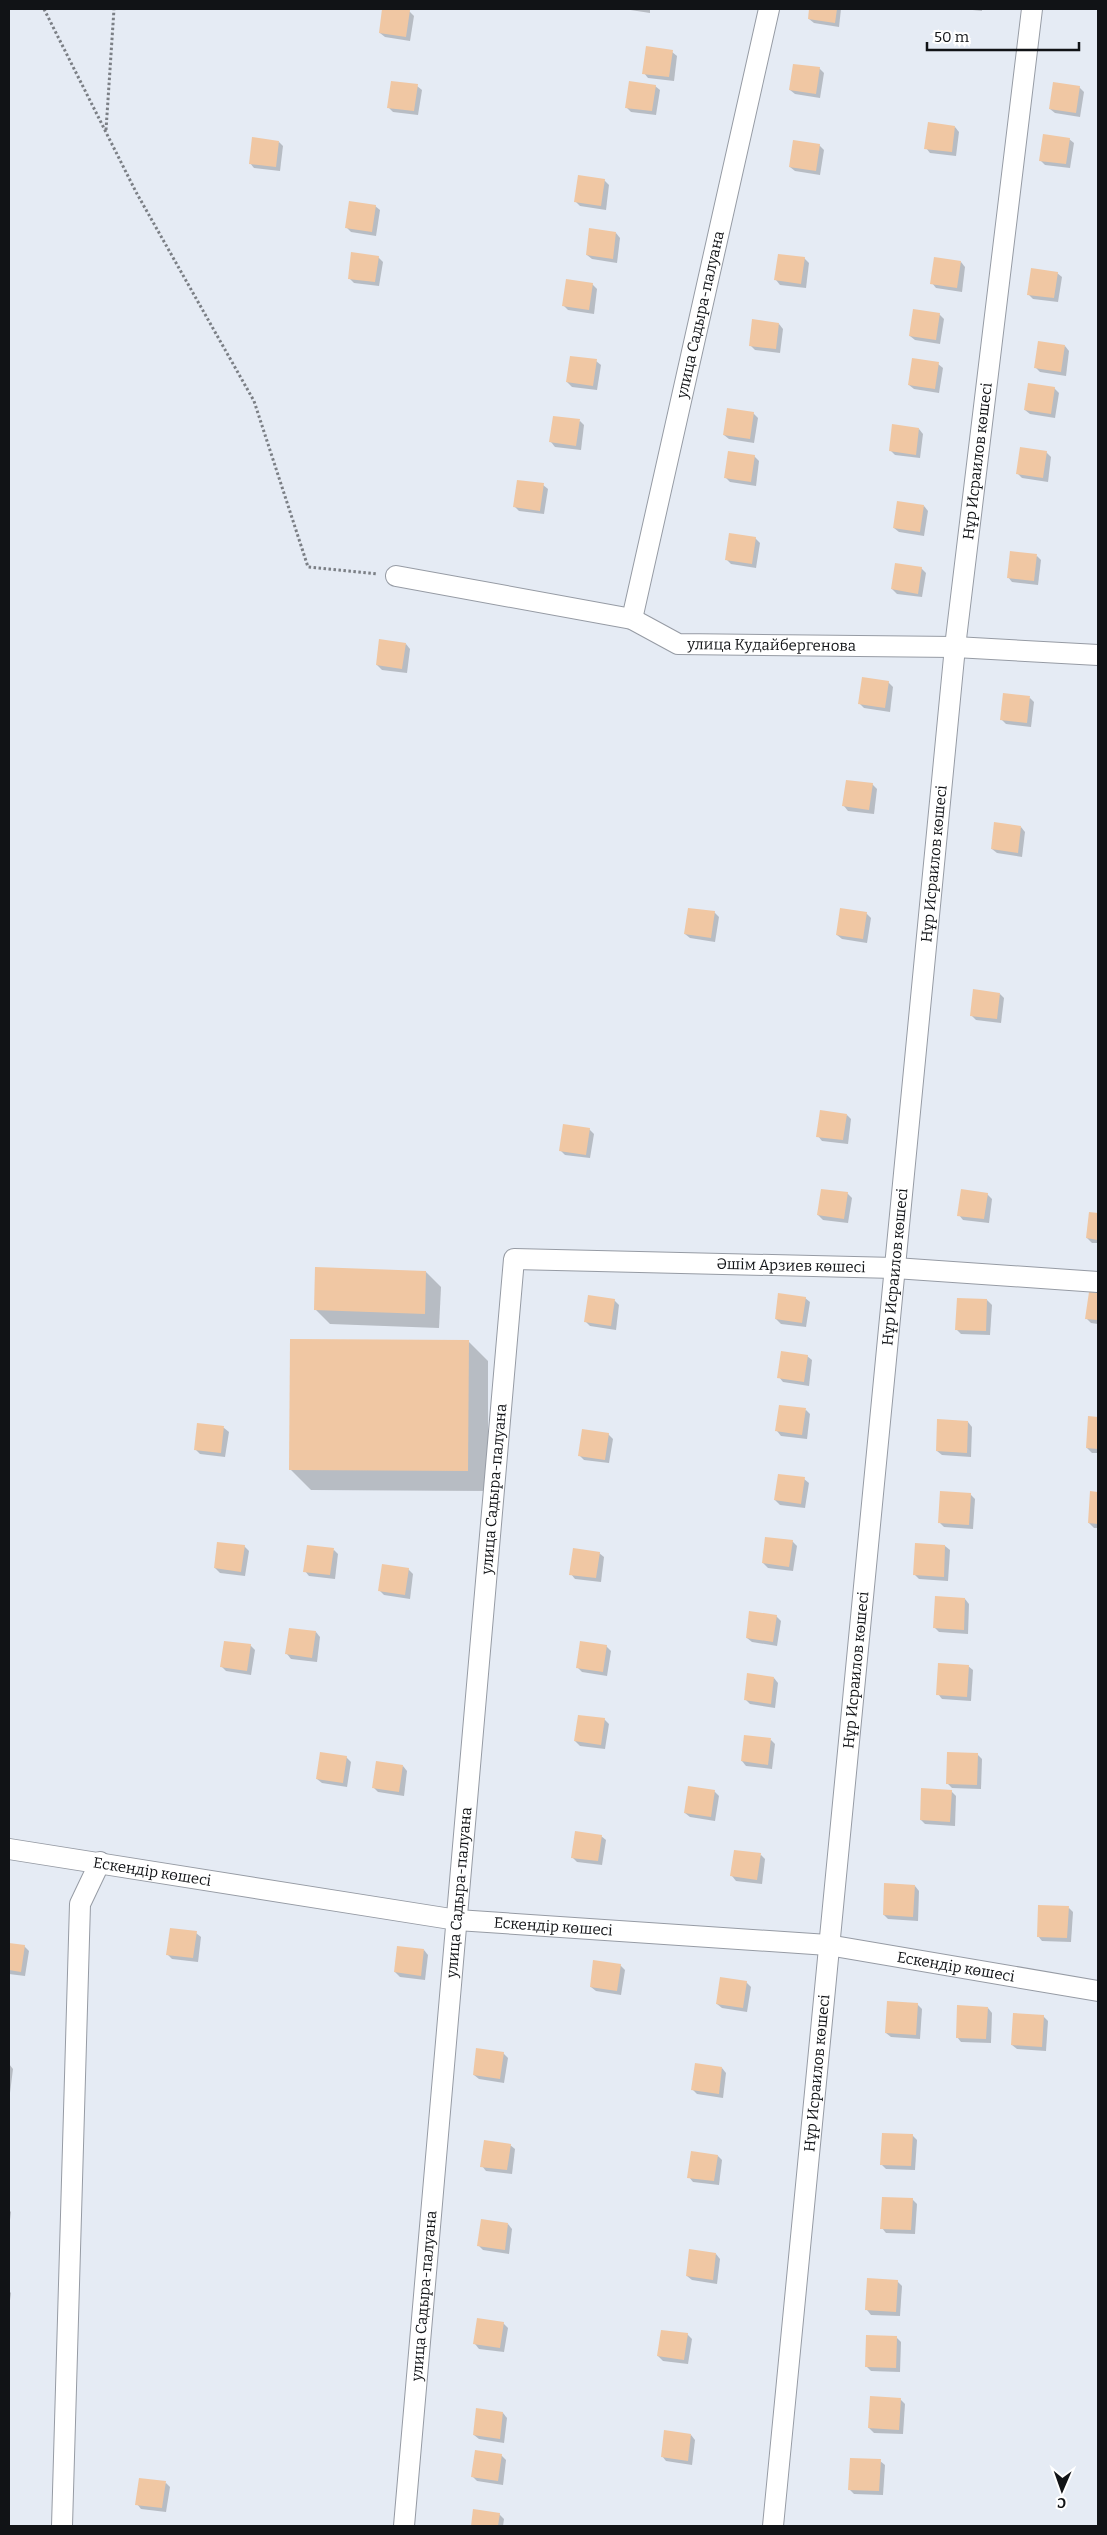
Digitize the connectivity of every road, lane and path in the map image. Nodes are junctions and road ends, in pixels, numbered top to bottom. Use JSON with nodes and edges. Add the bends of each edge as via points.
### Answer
{"nodes":[{"id":1,"x":44,"y":9,"type":"edge"},
{"id":2,"x":114,"y":9,"type":"edge"},
{"id":3,"x":769,"y":9,"type":"edge"},
{"id":4,"x":1032,"y":9,"type":"edge"},
{"id":5,"x":106,"y":132,"type":"junction"},
{"id":6,"x":396,"y":576,"type":"joint"},
{"id":7,"x":632,"y":619,"type":"junction"},
{"id":8,"x":955,"y":647,"type":"junction"},
{"id":9,"x":1098,"y":655,"type":"edge"},
{"id":10,"x":514,"y":1259,"type":"joint"},
{"id":11,"x":896,"y":1268,"type":"junction"},
{"id":12,"x":1098,"y":1282,"type":"edge"},
{"id":13,"x":9,"y":1849,"type":"edge"},
{"id":14,"x":100,"y":1862,"type":"junction"},
{"id":15,"x":457,"y":1920,"type":"junction"},
{"id":16,"x":828,"y":1945,"type":"junction"},
{"id":17,"x":1098,"y":1991,"type":"edge"},
{"id":18,"x":62,"y":2526,"type":"edge"},
{"id":19,"x":404,"y":2526,"type":"edge"},
{"id":20,"x":774,"y":2526,"type":"edge"}],
"edges":[{"from":1,"to":5,"type":"path"},
{"from":2,"to":5,"type":"path"},
{"from":3,"to":7,"type":"street","name":"улица Садыра-палуана"},
{"from":4,"to":8,"type":"street","name":"Нұр Исраилов көшесі"},
{"from":5,"to":6,"type":"path","via":[[136,192],[254,402],[308,568]]},
{"from":6,"to":7,"type":"street","name":"улица Кудайбергенова"},
{"from":7,"to":8,"type":"street","name":"улица Кудайбергенова","via":[[678,644]]},
{"from":8,"to":9,"type":"street","name":"улица Кудайбергенова"},
{"from":8,"to":11,"type":"street","name":"Нұр Исраилов көшесі"},
{"from":10,"to":11,"type":"street","name":"Әшім Арзиев көшесі"},
{"from":10,"to":15,"type":"street","name":"улица Садыра-палуана"},
{"from":11,"to":12,"type":"street","name":"Әшім Арзиев көшесі"},
{"from":11,"to":16,"type":"street","name":"Нұр Исраилов көшесі"},
{"from":13,"to":14,"type":"street","name":"Ескендір көшесі"},
{"from":14,"to":15,"type":"street","name":"Ескендір көшесі"},
{"from":14,"to":18,"type":"street","via":[[80,1904]]},
{"from":15,"to":16,"type":"street","name":"Ескендір көшесі"},
{"from":15,"to":19,"type":"street","name":"улица Садыра-палуана"},
{"from":16,"to":17,"type":"street","name":"Ескендір көшесі"},
{"from":16,"to":20,"type":"street","name":"Нұр Исраилов көшесі"}]}
